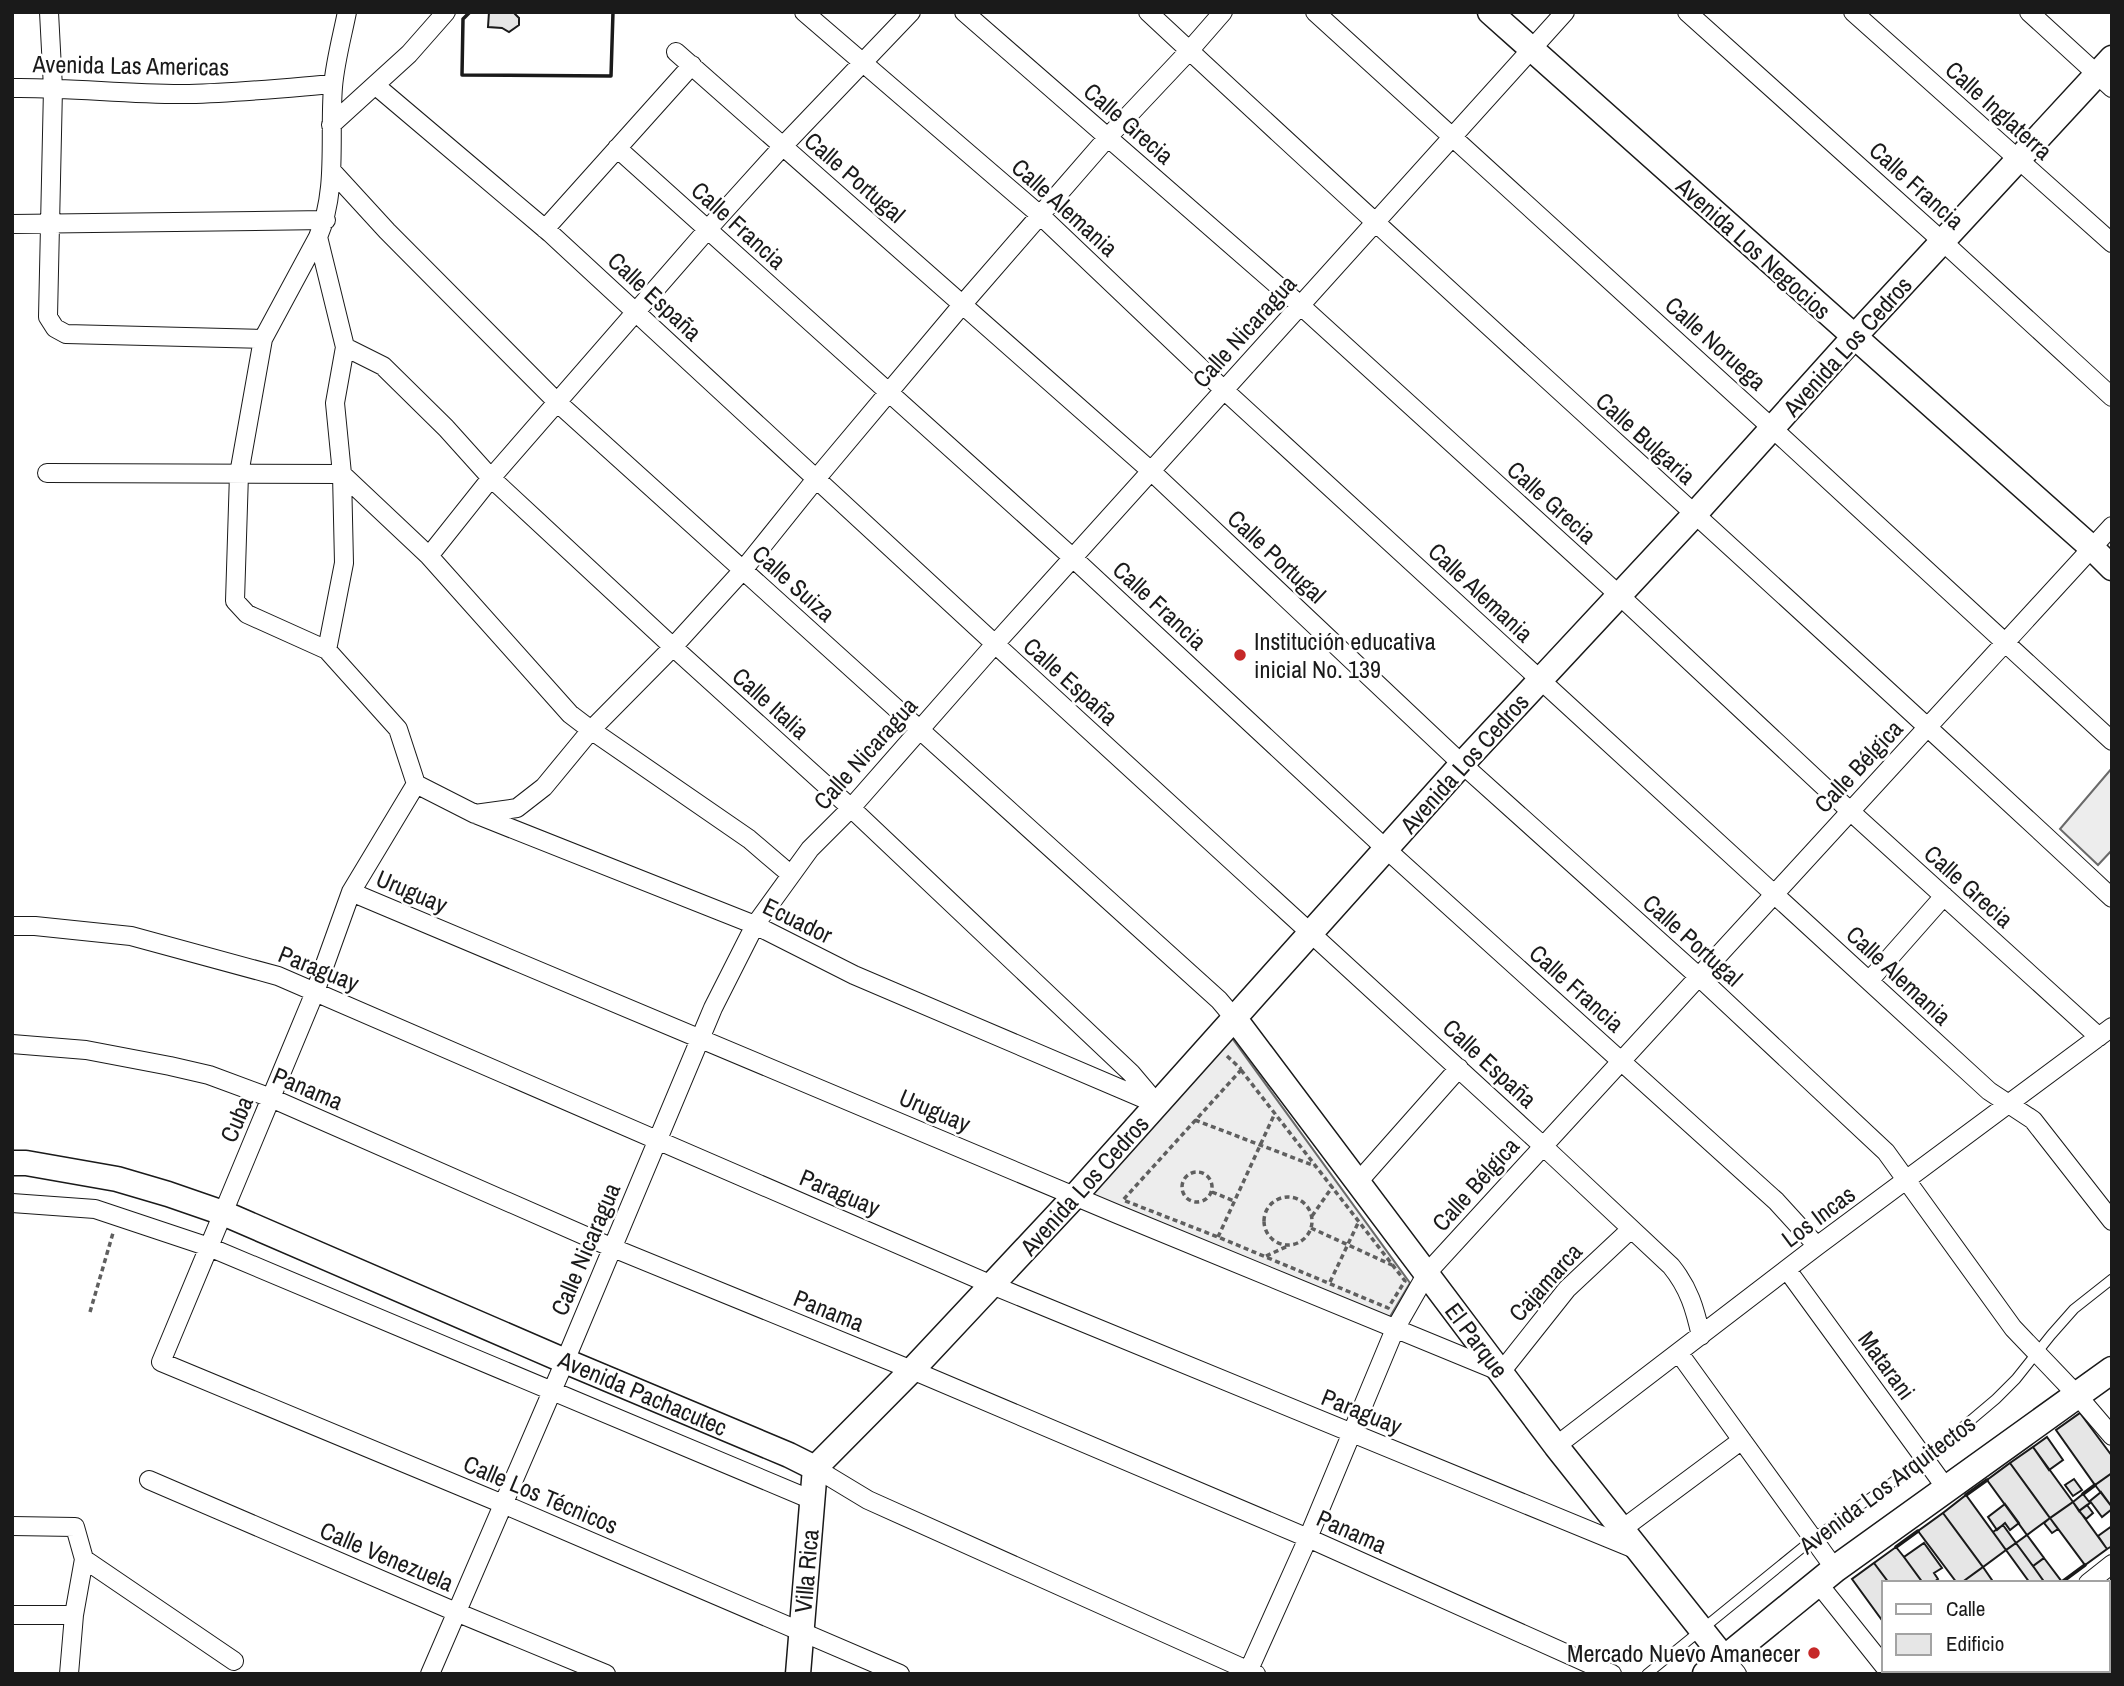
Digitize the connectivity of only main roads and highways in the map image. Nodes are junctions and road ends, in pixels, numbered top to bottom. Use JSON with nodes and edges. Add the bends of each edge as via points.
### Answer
{"nodes":[{"id":1,"x":2112,"y":1370,"type":"edge"},
{"id":2,"x":1722,"y":1669,"type":"edge"}],
"edges":[{"from":1,"to":2,"type":"main road","name":"Avenida Los Arquitectos","via":[[1826,1576]]}]}
